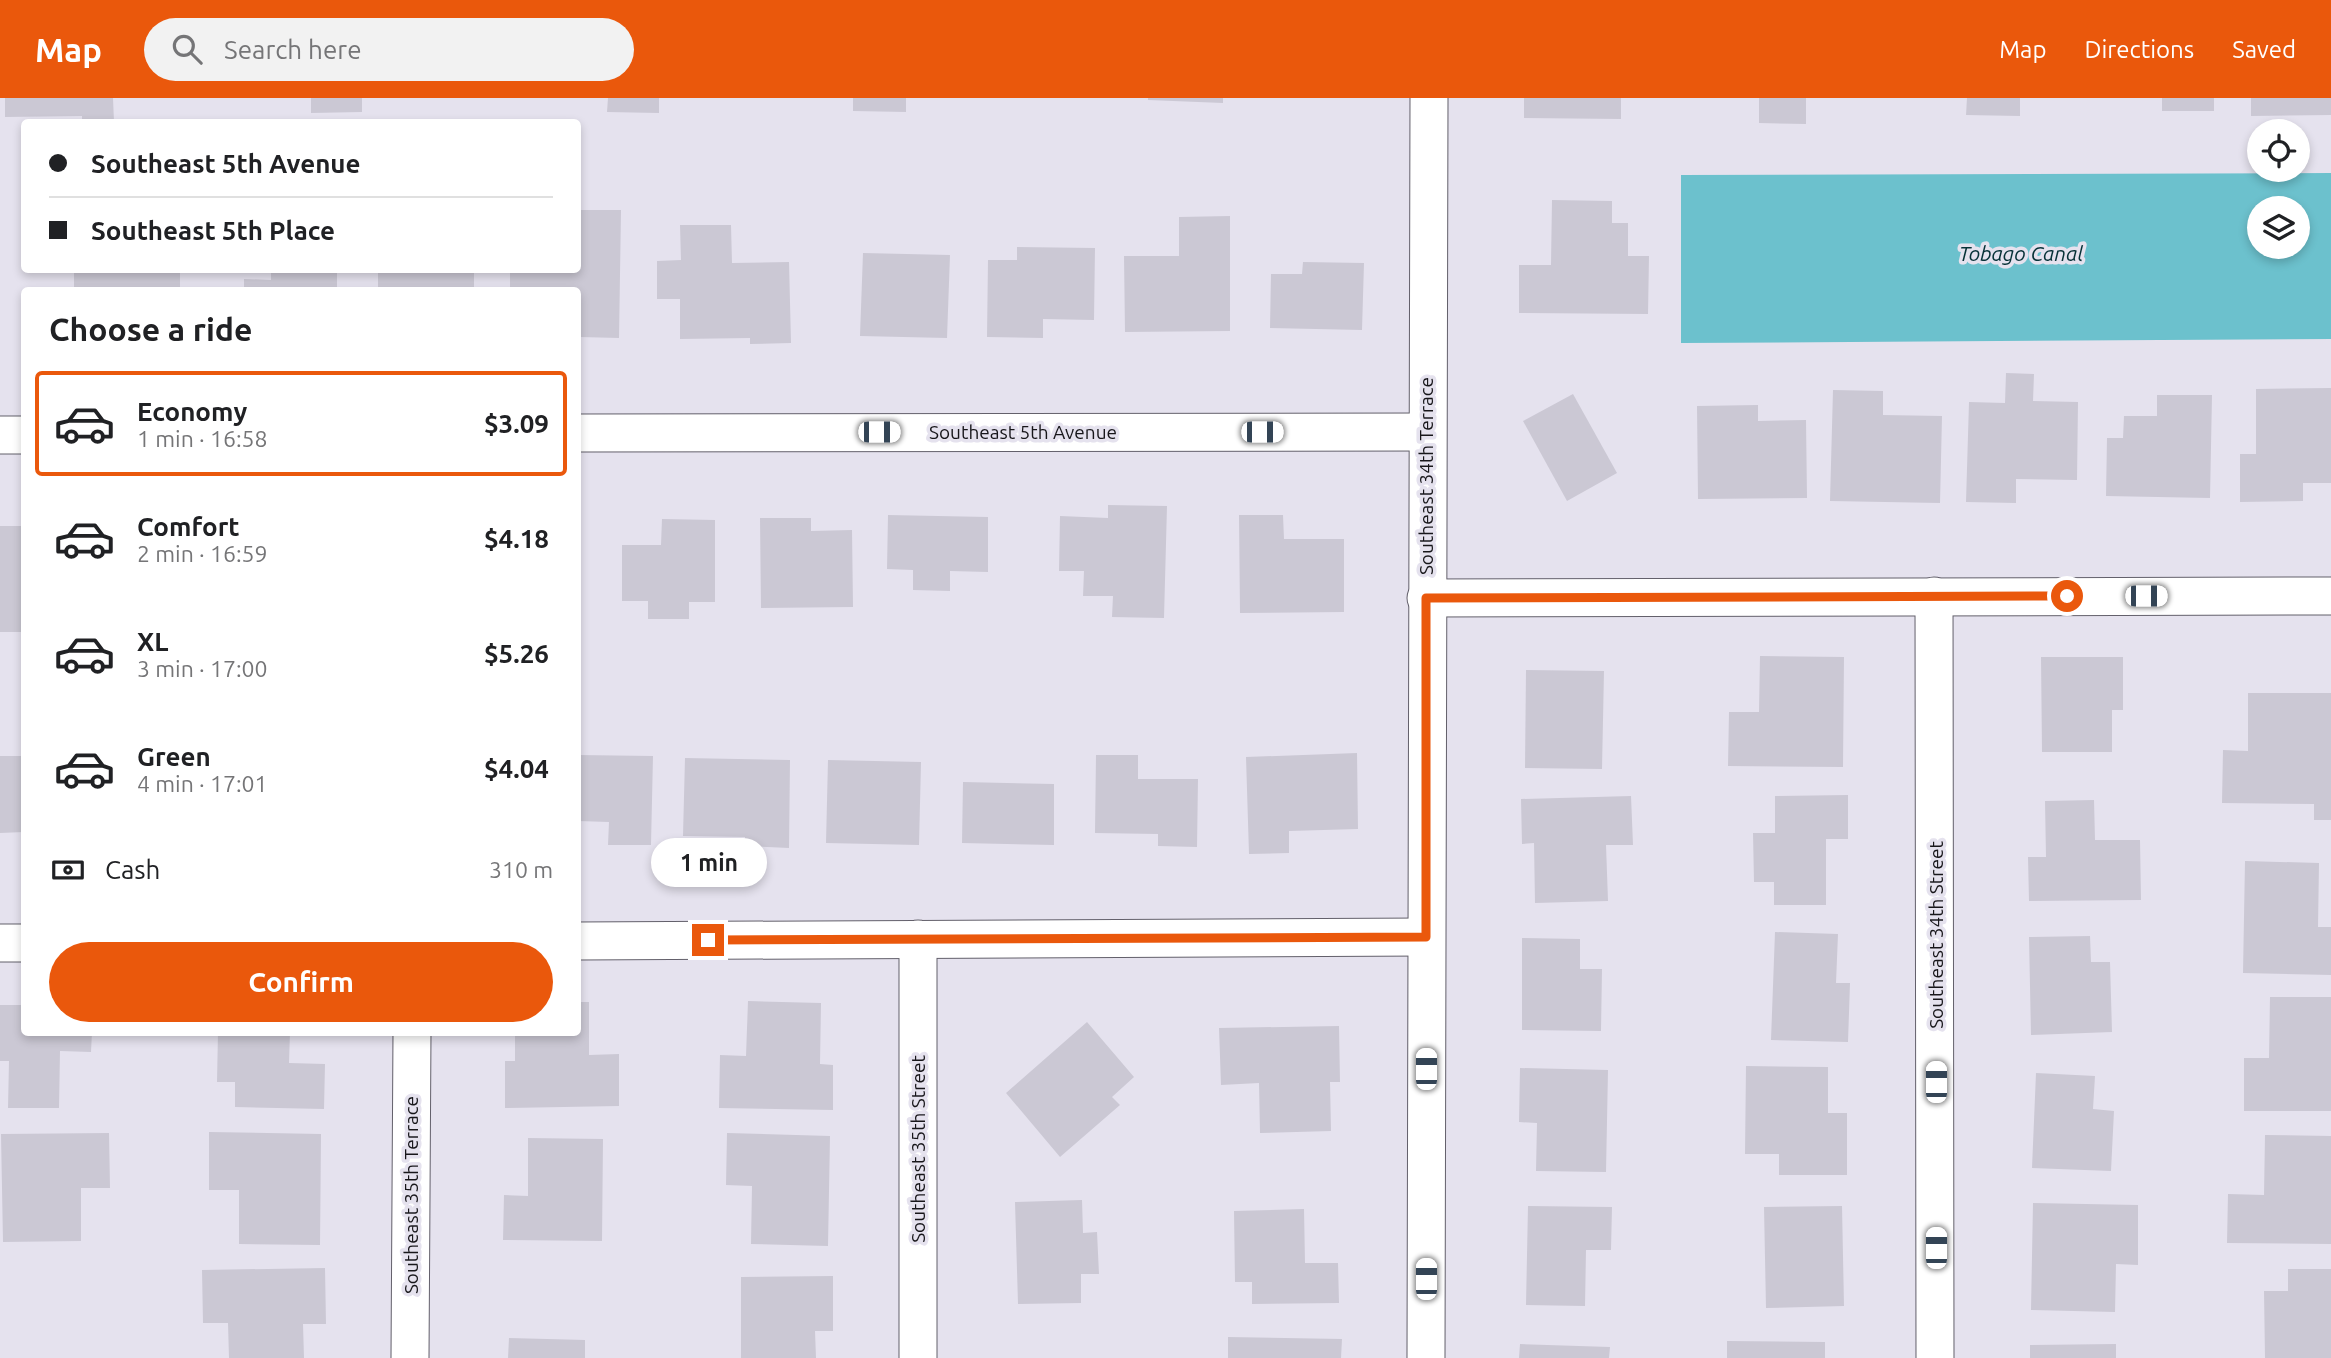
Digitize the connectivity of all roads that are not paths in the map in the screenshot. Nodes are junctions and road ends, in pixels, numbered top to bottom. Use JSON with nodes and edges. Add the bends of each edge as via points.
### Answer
{"nodes":[{"id":1,"x":1429,"y":98,"type":"edge"},
{"id":2,"x":1426,"y":432,"type":"junction"},
{"id":3,"x":581,"y":433,"type":"edge"},
{"id":4,"x":0,"y":435,"type":"edge"},
{"id":5,"x":21,"y":435,"type":"edge"},
{"id":6,"x":1934,"y":596,"type":"junction"},
{"id":7,"x":2331,"y":596,"type":"edge"},
{"id":8,"x":1426,"y":598,"type":"junction"},
{"id":9,"x":1426,"y":937,"type":"junction"},
{"id":10,"x":918,"y":939,"type":"junction"},
{"id":11,"x":581,"y":941,"type":"edge"},
{"id":12,"x":0,"y":943,"type":"edge"},
{"id":13,"x":21,"y":943,"type":"edge"},
{"id":14,"x":412,"y":1036,"type":"edge"},
{"id":15,"x":410,"y":1358,"type":"edge"},
{"id":16,"x":918,"y":1358,"type":"edge"},
{"id":17,"x":1426,"y":1358,"type":"edge"},
{"id":18,"x":1935,"y":1358,"type":"edge"}],
"edges":[{"from":1,"to":2,"type":"street","name":"Southeast 34th Terrace"},
{"from":2,"to":3,"type":"street","name":"Southeast 5th Avenue"},
{"from":2,"to":8,"type":"street","name":"Southeast 34th Terrace"},
{"from":4,"to":5,"type":"street"},
{"from":6,"to":7,"type":"street"},
{"from":6,"to":8,"type":"street"},
{"from":6,"to":18,"type":"street","name":"Southeast 34th Street"},
{"from":8,"to":9,"type":"street","name":"Southeast 34th Terrace"},
{"from":9,"to":10,"type":"street"},
{"from":9,"to":17,"type":"street","name":"Southeast 34th Terrace"},
{"from":10,"to":11,"type":"street"},
{"from":10,"to":16,"type":"street","name":"Southeast 35th Street"},
{"from":12,"to":13,"type":"street"},
{"from":14,"to":15,"type":"street","name":"Southeast 35th Terrace"}]}
